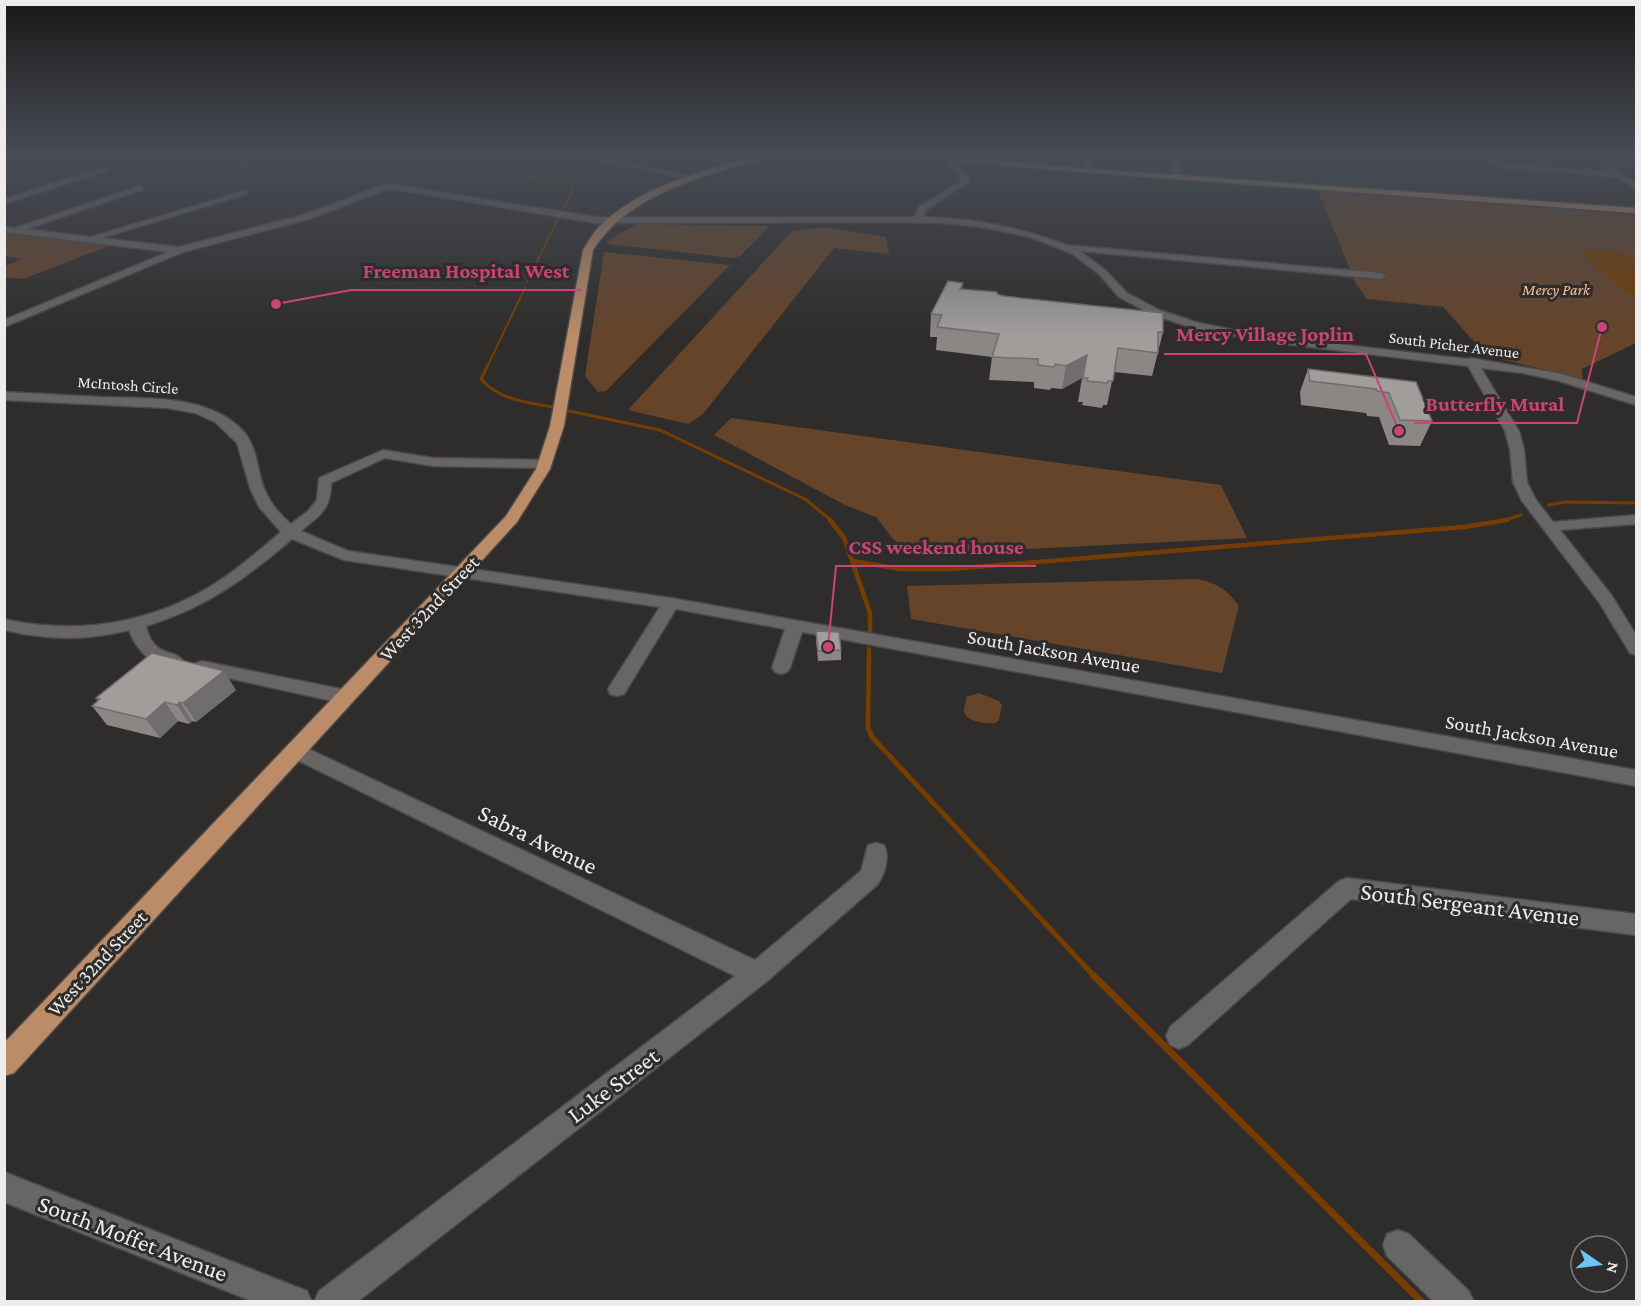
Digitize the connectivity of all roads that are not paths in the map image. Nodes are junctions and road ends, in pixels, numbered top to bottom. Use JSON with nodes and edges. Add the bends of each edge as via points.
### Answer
{"nodes":[{"id":1,"x":62,"y":214,"type":"edge"},
{"id":2,"x":171,"y":214,"type":"edge"},
{"id":3,"x":314,"y":214,"type":"edge"},
{"id":4,"x":555,"y":214,"type":"edge"},
{"id":5,"x":619,"y":214,"type":"edge"},
{"id":6,"x":920,"y":214,"type":"edge"},
{"id":7,"x":609,"y":220,"type":"junction"},
{"id":8,"x":917,"y":220,"type":"junction"},
{"id":9,"x":4,"y":229,"type":"edge"},
{"id":10,"x":15,"y":230,"type":"junction"},
{"id":11,"x":87,"y":239,"type":"junction"},
{"id":12,"x":1060,"y":246,"type":"junction"},
{"id":13,"x":180,"y":250,"type":"junction"},
{"id":14,"x":1381,"y":276,"type":"dead end"},
{"id":15,"x":4,"y":324,"type":"edge"},
{"id":16,"x":1471,"y":362,"type":"junction"},
{"id":17,"x":4,"y":396,"type":"edge"},
{"id":18,"x":1636,"y":401,"type":"edge"},
{"id":19,"x":545,"y":464,"type":"junction"},
{"id":20,"x":1636,"y":519,"type":"edge"},
{"id":21,"x":1548,"y":527,"type":"junction"},
{"id":22,"x":290,"y":532,"type":"junction"},
{"id":23,"x":462,"y":574,"type":"junction"},
{"id":24,"x":671,"y":603,"type":"junction"},
{"id":25,"x":136,"y":622,"type":"junction"},
{"id":26,"x":4,"y":624,"type":"edge"},
{"id":27,"x":795,"y":626,"type":"junction"},
{"id":28,"x":1630,"y":627,"type":"edge"},
{"id":29,"x":1636,"y":649,"type":"edge"},
{"id":30,"x":781,"y":668,"type":"dead end"},
{"id":31,"x":617,"y":689,"type":"dead end"},
{"id":32,"x":346,"y":697,"type":"junction"},
{"id":33,"x":296,"y":751,"type":"junction"},
{"id":34,"x":1636,"y":778,"type":"edge"},
{"id":35,"x":876,"y":852,"type":"dead end"},
{"id":36,"x":1636,"y":925,"type":"edge"},
{"id":37,"x":757,"y":974,"type":"junction"},
{"id":38,"x":1179,"y":1036,"type":"dead end"},
{"id":39,"x":4,"y":1063,"type":"edge"},
{"id":40,"x":4,"y":1187,"type":"edge"},
{"id":41,"x":1398,"y":1245,"type":"dead end"},
{"id":42,"x":296,"y":1302,"type":"edge"},
{"id":43,"x":330,"y":1302,"type":"edge"},
{"id":44,"x":1458,"y":1302,"type":"edge"}],
"edges":[{"from":1,"to":10,"type":"street"},
{"from":2,"to":11,"type":"street"},
{"from":3,"to":13,"type":"street"},
{"from":4,"to":7,"type":"street"},
{"from":5,"to":7,"type":"main road","name":"West 32nd Street"},
{"from":6,"to":8,"type":"street"},
{"from":7,"to":8,"type":"street","name":"South Picher Avenue"},
{"from":7,"to":19,"type":"main road","name":"West 32nd Street","via":[[588,250],[558,426]]},
{"from":8,"to":12,"type":"street","name":"South Picher Avenue","via":[[1003,228]]},
{"from":9,"to":10,"type":"street"},
{"from":10,"to":11,"type":"street"},
{"from":11,"to":13,"type":"street"},
{"from":12,"to":14,"type":"street"},
{"from":12,"to":16,"type":"street","name":"South Picher Avenue","via":[[1074,251],[1102,272],[1123,295],[1155,312],[1197,326],[1259,338]]},
{"from":13,"to":15,"type":"street"},
{"from":16,"to":18,"type":"street","name":"South Picher Avenue","via":[[1562,378]]},
{"from":16,"to":21,"type":"street","via":[[1512,431],[1520,482]]},
{"from":17,"to":22,"type":"street","name":"McIntosh Circle","via":[[167,404],[220,419],[244,443],[266,507]]},
{"from":19,"to":22,"type":"street","via":[[433,462],[383,454],[324,482],[324,500]]},
{"from":19,"to":23,"type":"main road","name":"West 32nd Street","via":[[512,519]]},
{"from":20,"to":21,"type":"street"},
{"from":21,"to":28,"type":"street"},
{"from":22,"to":23,"type":"street","name":"McIntosh Circle","via":[[344,555]]},
{"from":22,"to":25,"type":"street","via":[[220,587],[182,607]]},
{"from":23,"to":24,"type":"street","name":"South Jackson Avenue"},
{"from":23,"to":32,"type":"main road","name":"West 32nd Street"},
{"from":24,"to":27,"type":"street","name":"South Jackson Avenue"},
{"from":24,"to":31,"type":"street"},
{"from":25,"to":26,"type":"street","via":[[75,633],[32,631]]},
{"from":25,"to":32,"type":"street","via":[[139,640],[159,656]]},
{"from":27,"to":30,"type":"street"},
{"from":27,"to":34,"type":"street","name":"South Jackson Avenue"},
{"from":28,"to":29,"type":"street"},
{"from":32,"to":33,"type":"main road","name":"West 32nd Street"},
{"from":33,"to":37,"type":"street","name":"Sabra Avenue"},
{"from":33,"to":39,"type":"main road","name":"West 32nd Street"},
{"from":35,"to":37,"type":"street","name":"Luke Street","via":[[869,878]]},
{"from":36,"to":38,"type":"street","name":"South Sergeant Avenue","via":[[1347,888]]},
{"from":37,"to":43,"type":"street","name":"Luke Street"},
{"from":40,"to":42,"type":"street","name":"South Moffet Avenue"},
{"from":41,"to":44,"type":"street"}]}
